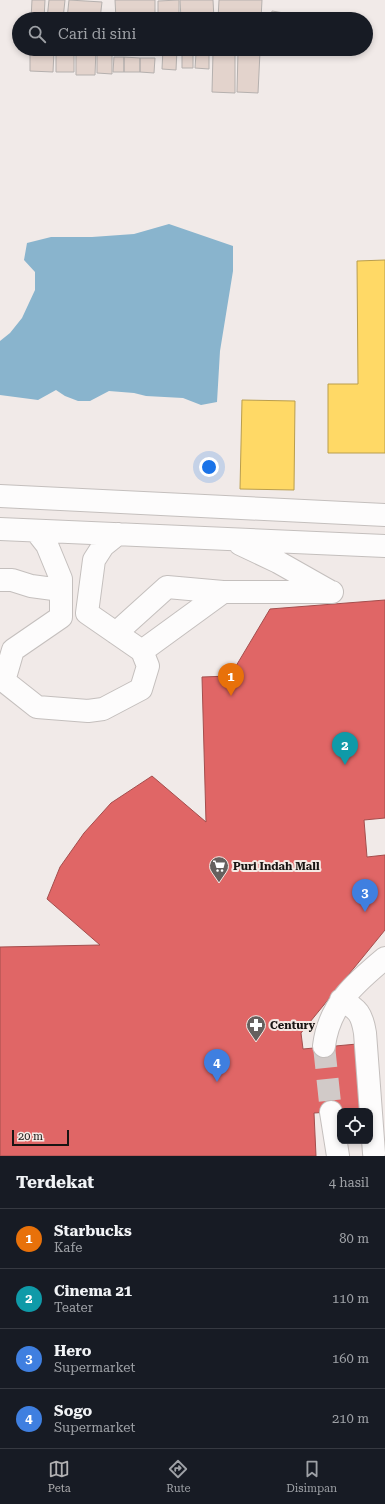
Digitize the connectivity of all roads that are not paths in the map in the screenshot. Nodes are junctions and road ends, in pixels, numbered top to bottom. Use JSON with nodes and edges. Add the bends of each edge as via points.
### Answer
{"nodes":[{"id":1,"x":0,"y":496,"type":"edge"},
{"id":2,"x":385,"y":515,"type":"edge"},
{"id":3,"x":0,"y":529,"type":"edge"},
{"id":4,"x":36,"y":531,"type":"junction"},
{"id":5,"x":118,"y":534,"type":"junction"},
{"id":6,"x":231,"y":540,"type":"junction"},
{"id":7,"x":385,"y":546,"type":"edge"},
{"id":8,"x":91,"y":581,"type":"junction"},
{"id":9,"x":4,"y":584,"type":"edge"},
{"id":10,"x":61,"y":585,"type":"junction"},
{"id":11,"x":223,"y":592,"type":"junction"},
{"id":12,"x":116,"y":633,"type":"junction"},
{"id":13,"x":142,"y":651,"type":"junction"},
{"id":14,"x":385,"y":958,"type":"edge"},
{"id":15,"x":341,"y":1000,"type":"junction"},
{"id":16,"x":324,"y":1046,"type":"tunnel mouth"},
{"id":17,"x":331,"y":1112,"type":"tunnel mouth"},
{"id":18,"x":374,"y":1153,"type":"dead end"},
{"id":19,"x":338,"y":1156,"type":"edge"}],
"edges":[{"from":1,"to":2,"type":"street"},
{"from":3,"to":4,"type":"street"},
{"from":4,"to":5,"type":"street"},
{"from":4,"to":10,"type":"street","via":[[47,545]]},
{"from":5,"to":6,"type":"street"},
{"from":5,"to":8,"type":"street","via":[[103,546],[94,560]]},
{"from":6,"to":7,"type":"street"},
{"from":6,"to":11,"type":"street","via":[[332,592]]},
{"from":8,"to":10,"type":"street"},
{"from":8,"to":12,"type":"street","via":[[87,613]]},
{"from":9,"to":10,"type":"street"},
{"from":10,"to":13,"type":"street","via":[[61,617],[13,650],[4,681],[37,707],[88,711],[103,709],[141,689],[148,666]]},
{"from":11,"to":12,"type":"street","via":[[167,587]]},
{"from":11,"to":13,"type":"street"},
{"from":12,"to":13,"type":"street"},
{"from":14,"to":15,"type":"street"},
{"from":15,"to":16,"type":"street","via":[[331,1017]]},
{"from":15,"to":18,"type":"street","via":[[354,1006],[364,1023]]},
{"from":17,"to":19,"type":"street"}]}
